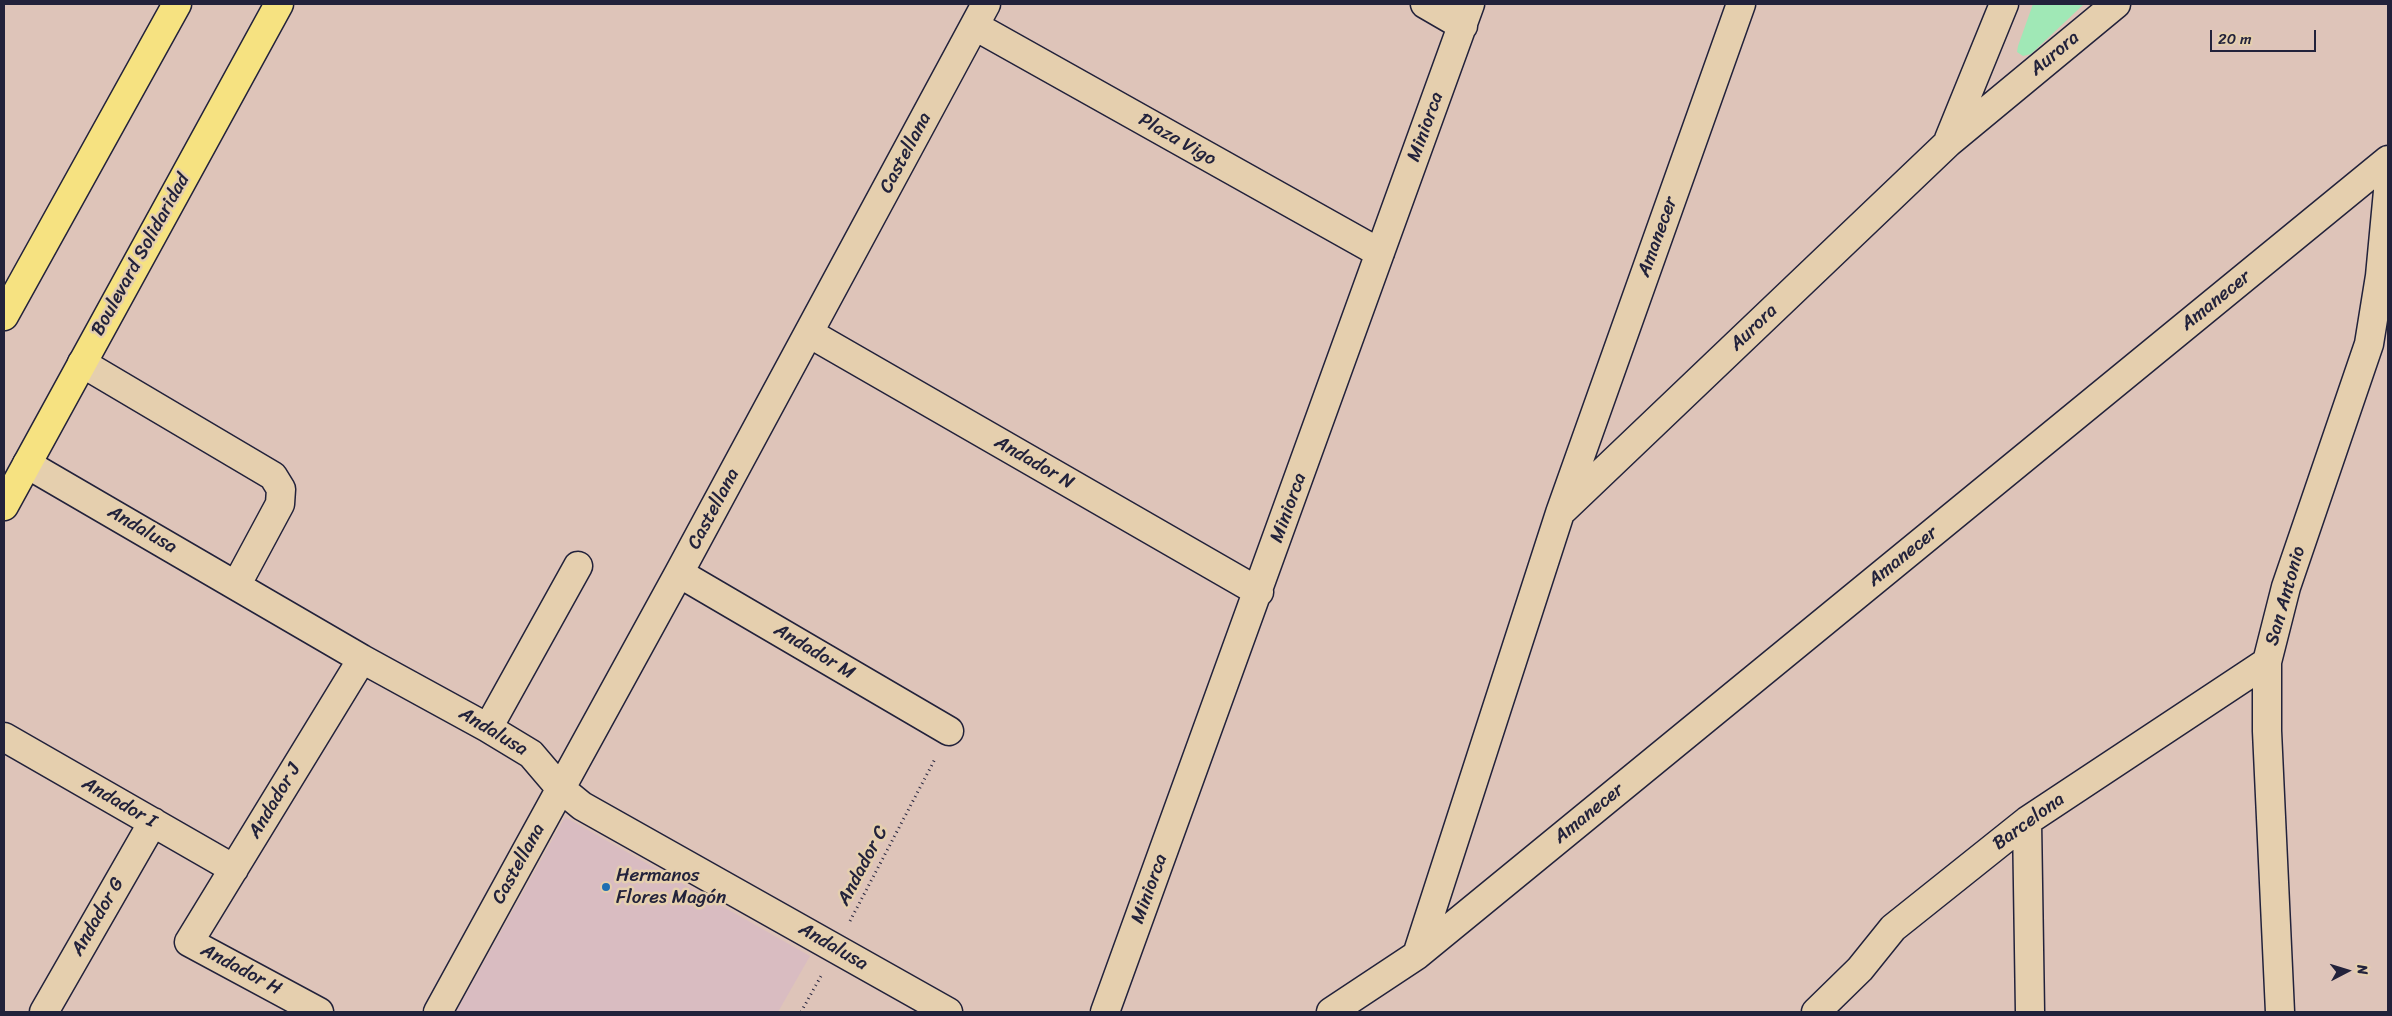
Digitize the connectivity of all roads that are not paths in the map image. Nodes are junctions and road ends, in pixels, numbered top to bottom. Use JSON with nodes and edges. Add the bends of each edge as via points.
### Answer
{"nodes":[{"id":1,"x":177,"y":4,"type":"edge"},
{"id":2,"x":279,"y":4,"type":"edge"},
{"id":3,"x":1425,"y":4,"type":"edge"},
{"id":4,"x":1741,"y":4,"type":"edge"},
{"id":5,"x":2004,"y":4,"type":"edge"},
{"id":6,"x":2116,"y":4,"type":"edge"},
{"id":7,"x":980,"y":15,"type":"edge"},
{"id":8,"x":1467,"y":15,"type":"edge"},
{"id":9,"x":1948,"y":143,"type":"junction"},
{"id":10,"x":2388,"y":160,"type":"edge"},
{"id":11,"x":2388,"y":191,"type":"edge"},
{"id":12,"x":1380,"y":253,"type":"junction"},
{"id":13,"x":4,"y":316,"type":"edge"},
{"id":14,"x":809,"y":333,"type":"junction"},
{"id":15,"x":82,"y":363,"type":"junction"},
{"id":16,"x":27,"y":464,"type":"junction"},
{"id":17,"x":4,"y":506,"type":"edge"},
{"id":18,"x":1560,"y":513,"type":"junction"},
{"id":19,"x":578,"y":566,"type":"dead end"},
{"id":20,"x":680,"y":573,"type":"junction"},
{"id":21,"x":237,"y":584,"type":"junction"},
{"id":22,"x":1259,"y":592,"type":"junction"},
{"id":23,"x":362,"y":659,"type":"junction"},
{"id":24,"x":2267,"y":662,"type":"junction"},
{"id":25,"x":488,"y":728,"type":"junction"},
{"id":26,"x":949,"y":732,"type":"road end"},
{"id":27,"x":4,"y":737,"type":"edge"},
{"id":28,"x":560,"y":788,"type":"junction"},
{"id":29,"x":2027,"y":821,"type":"junction"},
{"id":30,"x":152,"y":822,"type":"junction"},
{"id":31,"x":234,"y":869,"type":"junction"},
{"id":32,"x":189,"y":942,"type":"joint"},
{"id":33,"x":1417,"y":955,"type":"junction"},
{"id":34,"x":44,"y":1012,"type":"edge"},
{"id":35,"x":319,"y":1012,"type":"edge"},
{"id":36,"x":438,"y":1012,"type":"edge"},
{"id":37,"x":948,"y":1012,"type":"edge"},
{"id":38,"x":1105,"y":1012,"type":"edge"},
{"id":39,"x":1331,"y":1012,"type":"edge"},
{"id":40,"x":1816,"y":1012,"type":"edge"},
{"id":41,"x":2030,"y":1012,"type":"edge"},
{"id":42,"x":2280,"y":1012,"type":"edge"}],
"edges":[{"from":1,"to":13,"type":"main road"},
{"from":2,"to":15,"type":"main road","name":"Boulevard Solidaridad"},
{"from":3,"to":8,"type":"street"},
{"from":4,"to":18,"type":"street","name":"Amanecer"},
{"from":5,"to":9,"type":"street","name":"Aurora"},
{"from":6,"to":9,"type":"street","name":"Aurora"},
{"from":7,"to":12,"type":"street","name":"Plaza Vigo"},
{"from":7,"to":14,"type":"street","name":"Castellana"},
{"from":8,"to":12,"type":"street","name":"Miniorca"},
{"from":9,"to":18,"type":"street","name":"Aurora"},
{"from":10,"to":33,"type":"street","name":"Amanecer"},
{"from":11,"to":24,"type":"street","name":"San Antonio","via":[[2380,276],[2369,344],[2286,587]]},
{"from":12,"to":22,"type":"street","name":"Miniorca"},
{"from":14,"to":20,"type":"street","name":"Castellana"},
{"from":14,"to":22,"type":"street","name":"Andador N"},
{"from":15,"to":16,"type":"main road","name":"Boulevard Solidaridad"},
{"from":15,"to":21,"type":"street","via":[[273,476],[282,489],[280,504]]},
{"from":16,"to":17,"type":"main road","name":"Boulevard Solidaridad"},
{"from":16,"to":21,"type":"street","name":"Andalusa"},
{"from":18,"to":33,"type":"street","name":"Amanecer"},
{"from":19,"to":25,"type":"street"},
{"from":20,"to":26,"type":"street","name":"Andador M"},
{"from":20,"to":28,"type":"street","name":"Castellana"},
{"from":21,"to":23,"type":"street","name":"Andalusa"},
{"from":22,"to":38,"type":"street","name":"Miniorca"},
{"from":23,"to":25,"type":"street","name":"Andalusa"},
{"from":23,"to":31,"type":"street","name":"Andador J"},
{"from":24,"to":29,"type":"street","name":"Barcelona"},
{"from":24,"to":42,"type":"street","name":"San Antonio","via":[[2266,731]]},
{"from":25,"to":28,"type":"street","name":"Andalusa","via":[[531,754]]},
{"from":27,"to":30,"type":"street","name":"Andador I"},
{"from":28,"to":36,"type":"street","name":"Castellana"},
{"from":28,"to":37,"type":"street","name":"Andalusa","via":[[582,806]]},
{"from":29,"to":40,"type":"street","name":"Barcelona","via":[[1893,928],[1860,969]]},
{"from":29,"to":41,"type":"street"},
{"from":30,"to":31,"type":"street","name":"Andador I"},
{"from":30,"to":34,"type":"street","name":"Andador G"},
{"from":31,"to":32,"type":"street","name":"Andador J"},
{"from":32,"to":35,"type":"street","name":"Andador H"},
{"from":33,"to":39,"type":"street","name":"Amanecer"}]}
